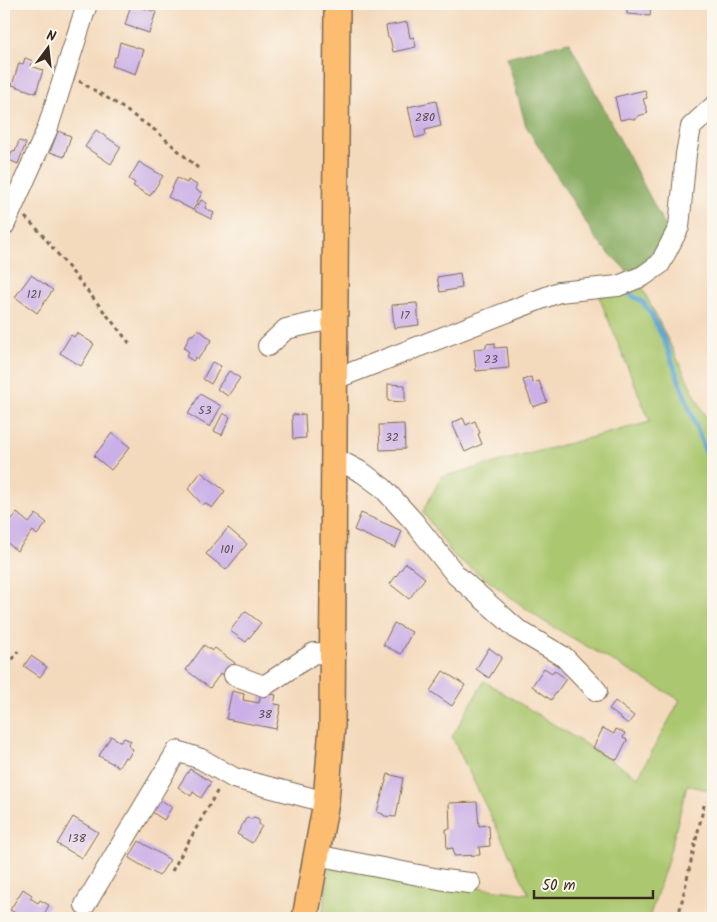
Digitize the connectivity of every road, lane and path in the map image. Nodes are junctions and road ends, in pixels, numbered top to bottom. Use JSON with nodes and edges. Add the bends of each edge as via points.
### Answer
{"nodes":[{"id":1,"x":87,"y":4,"type":"edge"},
{"id":2,"x":337,"y":4,"type":"edge"},
{"id":3,"x":65,"y":73,"type":"junction"},
{"id":4,"x":713,"y":107,"type":"edge"},
{"id":5,"x":198,"y":168,"type":"dead end"},
{"id":6,"x":14,"y":207,"type":"junction"},
{"id":7,"x":4,"y":226,"type":"edge"},
{"id":8,"x":336,"y":318,"type":"junction"},
{"id":9,"x":131,"y":345,"type":"dead end"},
{"id":10,"x":268,"y":346,"type":"dead end"},
{"id":11,"x":335,"y":379,"type":"junction"},
{"id":12,"x":333,"y":457,"type":"junction"},
{"id":13,"x":18,"y":651,"type":"dead end"},
{"id":14,"x":333,"y":654,"type":"junction"},
{"id":15,"x":4,"y":673,"type":"edge"},
{"id":16,"x":234,"y":675,"type":"dead end"},
{"id":17,"x":597,"y":691,"type":"dead end"},
{"id":18,"x":226,"y":774,"type":"junction"},
{"id":19,"x":705,"y":800,"type":"dead end"},
{"id":20,"x":326,"y":802,"type":"junction"},
{"id":21,"x":316,"y":857,"type":"junction"},
{"id":22,"x":172,"y":871,"type":"dead end"},
{"id":23,"x":470,"y":883,"type":"dead end"},
{"id":24,"x":85,"y":905,"type":"dead end"},
{"id":25,"x":305,"y":918,"type":"edge"},
{"id":26,"x":678,"y":918,"type":"edge"}],
"edges":[{"from":1,"to":3,"type":"street"},
{"from":2,"to":8,"type":"main road"},
{"from":3,"to":5,"type":"path","via":[[156,131]]},
{"from":3,"to":6,"type":"street","via":[[47,130]]},
{"from":4,"to":11,"type":"street","via":[[691,127],[679,227],[660,264],[643,276],[618,286],[559,292]]},
{"from":6,"to":7,"type":"street"},
{"from":6,"to":9,"type":"path","via":[[40,232]]},
{"from":8,"to":10,"type":"street","via":[[286,330]]},
{"from":8,"to":11,"type":"main road"},
{"from":11,"to":12,"type":"main road"},
{"from":12,"to":14,"type":"main road"},
{"from":12,"to":17,"type":"street","via":[[383,488],[456,575],[518,630],[564,657]]},
{"from":13,"to":15,"type":"path"},
{"from":14,"to":16,"type":"street","via":[[314,652],[264,686]]},
{"from":14,"to":20,"type":"main road"},
{"from":18,"to":20,"type":"street"},
{"from":18,"to":22,"type":"path"},
{"from":18,"to":24,"type":"street","via":[[201,759],[177,751]]},
{"from":19,"to":26,"type":"path"},
{"from":20,"to":21,"type":"main road"},
{"from":21,"to":23,"type":"street"},
{"from":21,"to":25,"type":"main road"}]}
